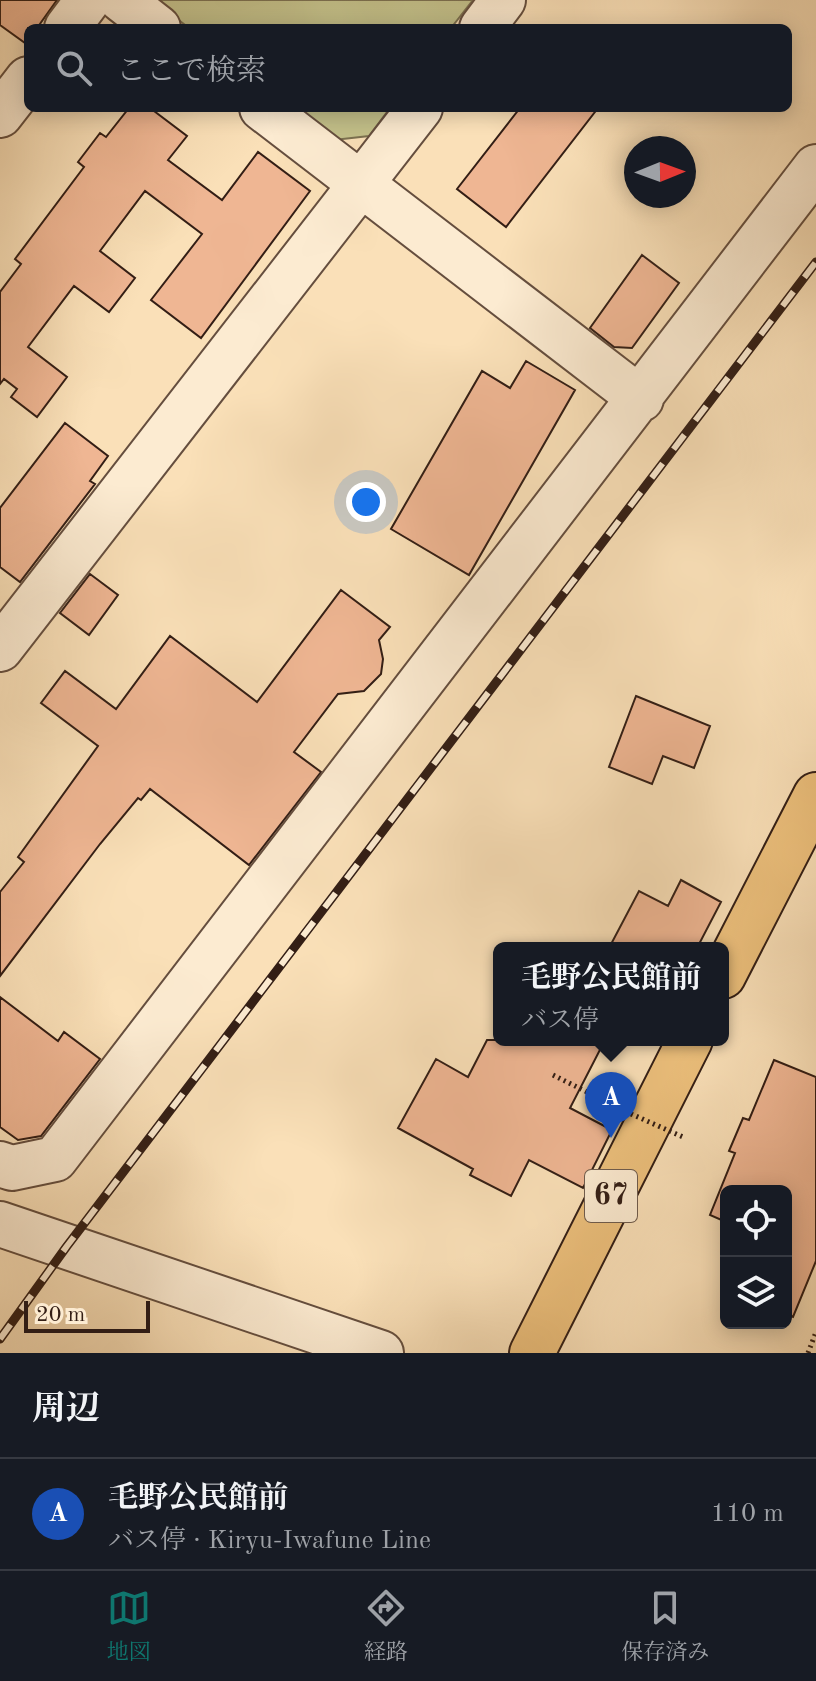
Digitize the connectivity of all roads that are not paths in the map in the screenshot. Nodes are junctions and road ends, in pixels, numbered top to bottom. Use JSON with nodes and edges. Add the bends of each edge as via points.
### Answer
{"nodes":[{"id":1,"x":88,"y":0,"type":"edge"},
{"id":2,"x":122,"y":0,"type":"edge"},
{"id":3,"x":503,"y":0,"type":"edge"},
{"id":4,"x":70,"y":24,"type":"edge"},
{"id":5,"x":153,"y":24,"type":"edge"},
{"id":6,"x":485,"y":24,"type":"edge"},
{"id":7,"x":24,"y":84,"type":"edge"},
{"id":8,"x":267,"y":112,"type":"edge"},
{"id":9,"x":417,"y":112,"type":"edge"},
{"id":10,"x":0,"y":115,"type":"edge"},
{"id":11,"x":816,"y":167,"type":"edge"},
{"id":12,"x":361,"y":184,"type":"junction"},
{"id":13,"x":641,"y":399,"type":"junction"},
{"id":14,"x":0,"y":649,"type":"edge"},
{"id":15,"x":816,"y":795,"type":"edge"},
{"id":16,"x":729,"y":964,"type":"edge"},
{"id":17,"x":687,"y":1046,"type":"edge"},
{"id":18,"x":0,"y":1164,"type":"edge"},
{"id":19,"x":0,"y":1224,"type":"edge"},
{"id":20,"x":381,"y":1353,"type":"edge"},
{"id":21,"x":532,"y":1353,"type":"edge"}],
"edges":[{"from":1,"to":4,"type":"street"},
{"from":2,"to":5,"type":"street"},
{"from":3,"to":6,"type":"street"},
{"from":7,"to":10,"type":"street"},
{"from":8,"to":12,"type":"street"},
{"from":9,"to":12,"type":"street"},
{"from":11,"to":13,"type":"street"},
{"from":12,"to":13,"type":"street"},
{"from":12,"to":14,"type":"street"},
{"from":13,"to":18,"type":"street","via":[[55,1159],[12,1168]]},
{"from":15,"to":16,"type":"main road"},
{"from":17,"to":21,"type":"main road","number":"67"},
{"from":19,"to":20,"type":"street"}]}
